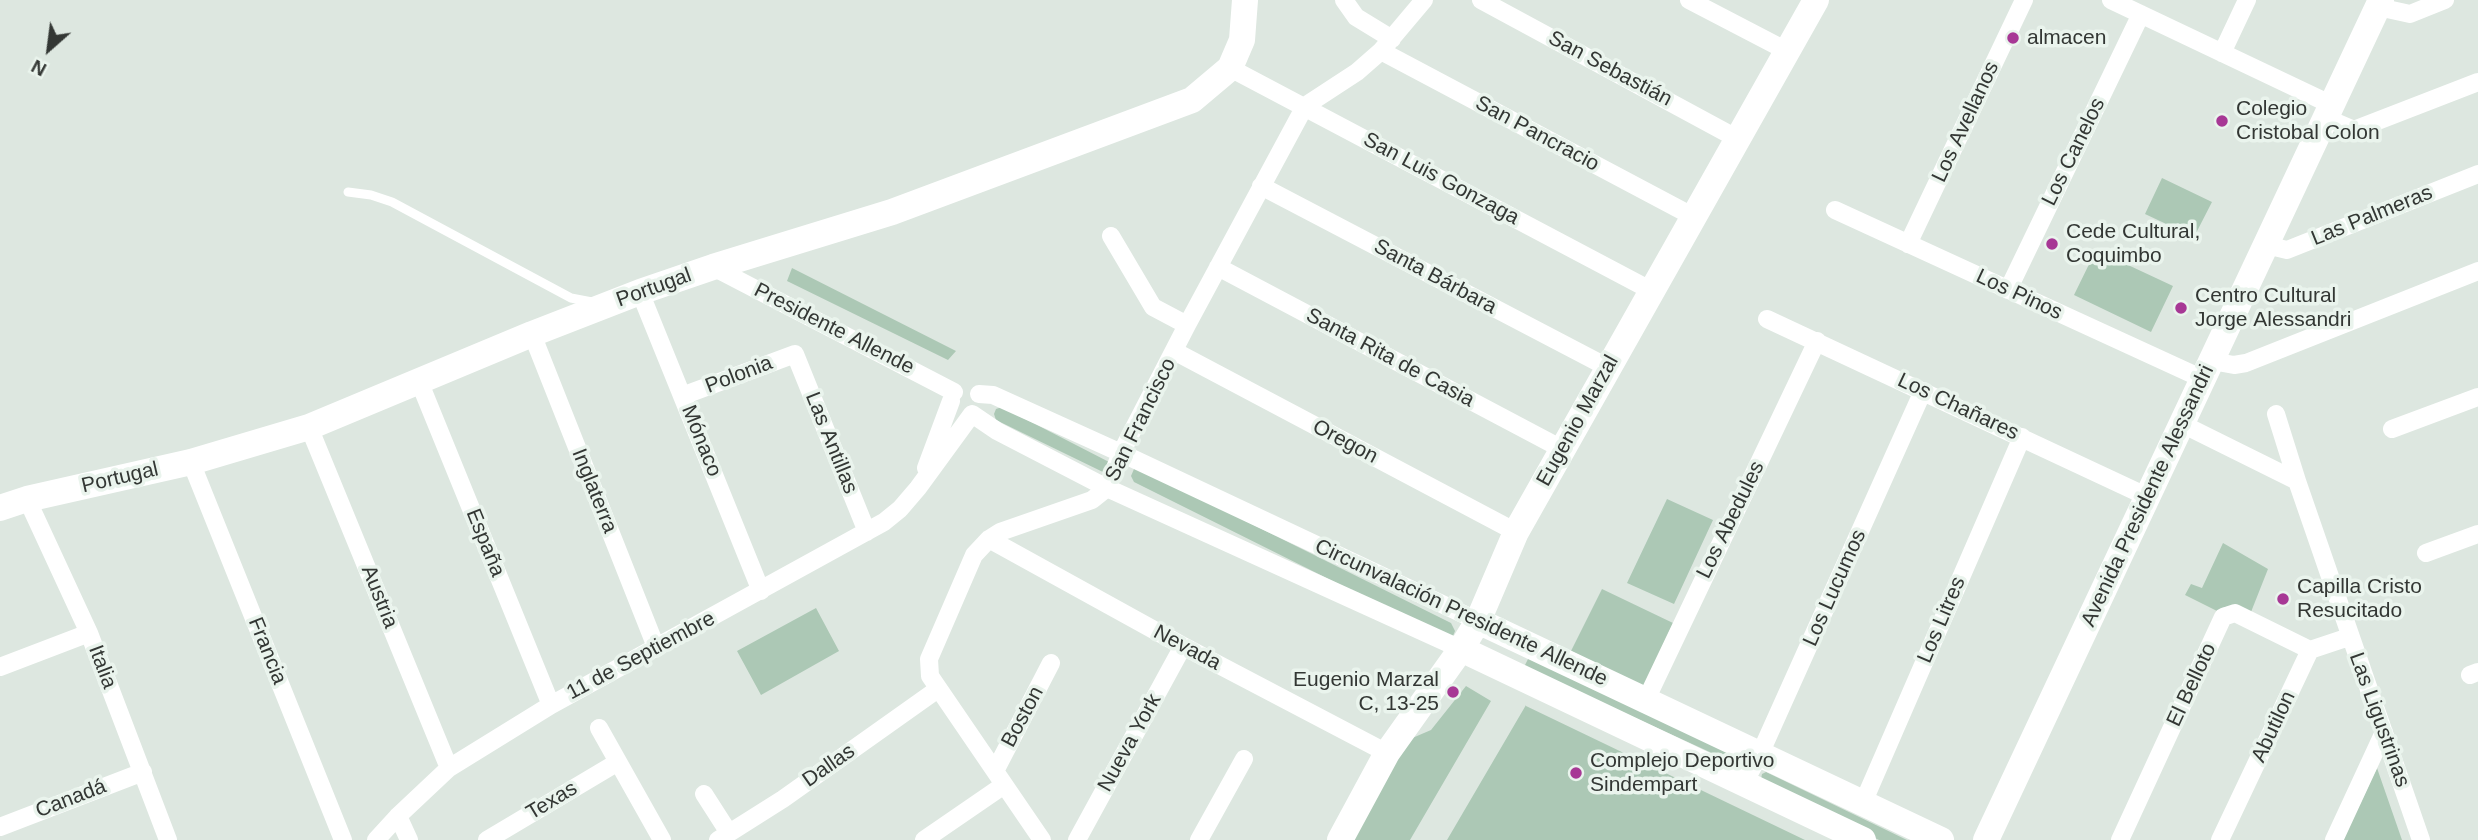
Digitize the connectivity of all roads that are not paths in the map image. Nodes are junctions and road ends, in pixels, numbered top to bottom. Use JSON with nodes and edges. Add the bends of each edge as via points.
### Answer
{"nodes":[{"id":1,"x":1245,"y":0,"type":"edge"},
{"id":2,"x":1344,"y":0,"type":"edge"},
{"id":3,"x":1424,"y":0,"type":"edge"},
{"id":4,"x":1481,"y":0,"type":"edge"},
{"id":5,"x":1689,"y":0,"type":"edge"},
{"id":6,"x":1816,"y":0,"type":"edge"},
{"id":7,"x":2024,"y":0,"type":"edge"},
{"id":8,"x":2247,"y":0,"type":"edge"},
{"id":9,"x":2445,"y":0,"type":"edge"},
{"id":10,"x":2117,"y":1,"type":"edge"},
{"id":11,"x":2379,"y":4,"type":"edge"},
{"id":12,"x":2141,"y":14,"type":"junction"},
{"id":13,"x":1386,"y":45,"type":"junction"},
{"id":14,"x":1787,"y":51,"type":"junction"},
{"id":15,"x":2222,"y":52,"type":"junction"},
{"id":16,"x":1230,"y":68,"type":"junction"},
{"id":17,"x":2478,"y":82,"type":"edge"},
{"id":18,"x":1305,"y":106,"type":"junction"},
{"id":19,"x":2329,"y":111,"type":"junction"},
{"id":20,"x":1738,"y":139,"type":"junction"},
{"id":21,"x":2478,"y":174,"type":"edge"},
{"id":22,"x":1261,"y":186,"type":"junction"},
{"id":23,"x":348,"y":191,"type":"dead end"},
{"id":24,"x":1835,"y":210,"type":"dead end"},
{"id":25,"x":1693,"y":217,"type":"junction"},
{"id":26,"x":1111,"y":236,"type":"dead end"},
{"id":27,"x":1908,"y":244,"type":"junction"},
{"id":28,"x":2266,"y":245,"type":"junction"},
{"id":29,"x":713,"y":267,"type":"junction"},
{"id":30,"x":1218,"y":267,"type":"junction"},
{"id":31,"x":2478,"y":271,"type":"edge"},
{"id":32,"x":2008,"y":289,"type":"junction"},
{"id":33,"x":1652,"y":291,"type":"junction"},
{"id":34,"x":640,"y":292,"type":"junction"},
{"id":35,"x":607,"y":305,"type":"junction"},
{"id":36,"x":1767,"y":319,"type":"dead end"},
{"id":37,"x":1187,"y":325,"type":"junction"},
{"id":38,"x":532,"y":334,"type":"junction"},
{"id":39,"x":1817,"y":341,"type":"junction"},
{"id":40,"x":1174,"y":351,"type":"junction"},
{"id":41,"x":795,"y":354,"type":"joint"},
{"id":42,"x":1609,"y":368,"type":"junction"},
{"id":43,"x":2207,"y":370,"type":"junction"},
{"id":44,"x":419,"y":381,"type":"junction"},
{"id":45,"x":1923,"y":391,"type":"junction"},
{"id":46,"x":979,"y":394,"type":"junction"},
{"id":47,"x":682,"y":396,"type":"junction"},
{"id":48,"x":953,"y":396,"type":"junction"},
{"id":49,"x":2478,"y":397,"type":"edge"},
{"id":50,"x":972,"y":414,"type":"junction"},
{"id":51,"x":2276,"y":414,"type":"dead end"},
{"id":52,"x":2182,"y":424,"type":"junction"},
{"id":53,"x":309,"y":427,"type":"junction"},
{"id":54,"x":2392,"y":429,"type":"dead end"},
{"id":55,"x":2022,"y":437,"type":"junction"},
{"id":56,"x":1562,"y":449,"type":"junction"},
{"id":57,"x":1121,"y":453,"type":"junction"},
{"id":58,"x":191,"y":462,"type":"junction"},
{"id":59,"x":2297,"y":481,"type":"junction"},
{"id":60,"x":918,"y":488,"type":"junction"},
{"id":61,"x":1107,"y":488,"type":"junction"},
{"id":62,"x":2147,"y":497,"type":"junction"},
{"id":63,"x":27,"y":499,"type":"junction"},
{"id":64,"x":0,"y":508,"type":"edge"},
{"id":65,"x":867,"y":532,"type":"junction"},
{"id":66,"x":1516,"y":532,"type":"junction"},
{"id":67,"x":2478,"y":534,"type":"edge"},
{"id":68,"x":989,"y":539,"type":"junction"},
{"id":69,"x":2427,"y":553,"type":"dead end"},
{"id":70,"x":761,"y":591,"type":"junction"},
{"id":71,"x":1478,"y":621,"type":"junction"},
{"id":72,"x":89,"y":633,"type":"junction"},
{"id":73,"x":2349,"y":637,"type":"junction"},
{"id":74,"x":1182,"y":646,"type":"junction"},
{"id":75,"x":656,"y":647,"type":"junction"},
{"id":76,"x":1461,"y":649,"type":"junction"},
{"id":77,"x":2310,"y":650,"type":"junction"},
{"id":78,"x":1051,"y":663,"type":"dead end"},
{"id":79,"x":0,"y":667,"type":"edge"},
{"id":80,"x":938,"y":689,"type":"junction"},
{"id":81,"x":1646,"y":700,"type":"junction"},
{"id":82,"x":551,"y":705,"type":"junction"},
{"id":83,"x":599,"y":728,"type":"dead end"},
{"id":84,"x":2384,"y":732,"type":"junction"},
{"id":85,"x":1387,"y":752,"type":"junction"},
{"id":86,"x":1760,"y":754,"type":"junction"},
{"id":87,"x":1244,"y":758,"type":"dead end"},
{"id":88,"x":618,"y":762,"type":"junction"},
{"id":89,"x":449,"y":768,"type":"junction"},
{"id":90,"x":143,"y":772,"type":"junction"},
{"id":91,"x":1000,"y":778,"type":"junction"},
{"id":92,"x":1744,"y":783,"type":"junction"},
{"id":93,"x":704,"y":794,"type":"dead end"},
{"id":94,"x":1863,"y":803,"type":"junction"},
{"id":95,"x":398,"y":816,"type":"junction"},
{"id":96,"x":0,"y":827,"type":"edge"},
{"id":97,"x":723,"y":837,"type":"edge"},
{"id":98,"x":169,"y":840,"type":"edge"},
{"id":99,"x":343,"y":840,"type":"edge"},
{"id":100,"x":376,"y":840,"type":"edge"},
{"id":101,"x":409,"y":840,"type":"edge"},
{"id":102,"x":487,"y":840,"type":"edge"},
{"id":103,"x":662,"y":840,"type":"edge"},
{"id":104,"x":924,"y":840,"type":"edge"},
{"id":105,"x":1042,"y":840,"type":"edge"},
{"id":106,"x":1077,"y":840,"type":"edge"},
{"id":107,"x":1199,"y":840,"type":"edge"},
{"id":108,"x":1340,"y":840,"type":"edge"},
{"id":109,"x":1863,"y":840,"type":"edge"},
{"id":110,"x":1941,"y":840,"type":"edge"},
{"id":111,"x":1986,"y":840,"type":"edge"},
{"id":112,"x":2120,"y":840,"type":"edge"},
{"id":113,"x":2220,"y":840,"type":"edge"},
{"id":114,"x":2334,"y":840,"type":"edge"},
{"id":115,"x":2421,"y":840,"type":"edge"}],
"edges":[{"from":1,"to":16,"type":"main road","name":"Portugal","via":[[1242,40]]},
{"from":2,"to":13,"type":"street","name":"San Pancracio"},
{"from":3,"to":13,"type":"street","name":"San Francisco"},
{"from":4,"to":20,"type":"street","name":"San Sebastián"},
{"from":5,"to":14,"type":"street"},
{"from":6,"to":14,"type":"main road","name":"Eugenio Marzal"},
{"from":7,"to":27,"type":"street","name":"Los Avellanos"},
{"from":8,"to":15,"type":"street"},
{"from":9,"to":11,"type":"street","via":[[2410,13]]},
{"from":10,"to":12,"type":"street"},
{"from":11,"to":19,"type":"main road","name":"Avenida Presidente Alessandri"},
{"from":12,"to":15,"type":"street"},
{"from":12,"to":32,"type":"street","name":"Los Canelos"},
{"from":13,"to":18,"type":"street","name":"San Francisco","via":[[1357,72]]},
{"from":13,"to":25,"type":"street","name":"San Pancracio"},
{"from":14,"to":20,"type":"main road","name":"Eugenio Marzal"},
{"from":15,"to":19,"type":"street"},
{"from":16,"to":18,"type":"street","name":"San Luis Gonzaga"},
{"from":16,"to":29,"type":"main road","name":"Portugal","via":[[1192,100],[892,212]]},
{"from":17,"to":19,"type":"street","via":[[2354,130]]},
{"from":18,"to":22,"type":"street","name":"San Francisco"},
{"from":18,"to":33,"type":"street","name":"San Luis Gonzaga"},
{"from":19,"to":28,"type":"main road","name":"Avenida Presidente Alessandri"},
{"from":20,"to":25,"type":"main road","name":"Eugenio Marzal"},
{"from":21,"to":28,"type":"street","name":"Las Palmeras","via":[[2287,250]]},
{"from":22,"to":30,"type":"street","name":"San Francisco"},
{"from":22,"to":42,"type":"street","name":"Santa Bárbara"},
{"from":23,"to":35,"type":"lane","via":[[392,202],[571,298]]},
{"from":24,"to":27,"type":"street","name":"Los Pinos"},
{"from":25,"to":33,"type":"main road","name":"Eugenio Marzal"},
{"from":26,"to":37,"type":"street","via":[[1153,307]]},
{"from":27,"to":32,"type":"street","name":"Los Pinos"},
{"from":28,"to":43,"type":"main road","name":"Avenida Presidente Alessandri"},
{"from":29,"to":34,"type":"main road","name":"Portugal"},
{"from":29,"to":48,"type":"street","name":"Presidente Allende"},
{"from":30,"to":37,"type":"street","name":"San Francisco"},
{"from":30,"to":56,"type":"street","name":"Santa Rita de Casia"},
{"from":31,"to":43,"type":"street","via":[[2246,363]]},
{"from":32,"to":43,"type":"street","name":"Los Pinos"},
{"from":33,"to":42,"type":"main road","name":"Eugenio Marzal"},
{"from":34,"to":35,"type":"main road","name":"Portugal"},
{"from":34,"to":47,"type":"street","name":"Mónaco"},
{"from":35,"to":38,"type":"main road","name":"Portugal"},
{"from":36,"to":39,"type":"street","name":"Los Chañares"},
{"from":37,"to":40,"type":"street","name":"San Francisco"},
{"from":38,"to":44,"type":"main road","name":"Portugal"},
{"from":38,"to":75,"type":"street","name":"Inglaterra"},
{"from":39,"to":45,"type":"street","name":"Los Chañares"},
{"from":39,"to":81,"type":"street","name":"Los Abedules"},
{"from":40,"to":57,"type":"street","name":"San Francisco"},
{"from":40,"to":66,"type":"street","name":"Oregon"},
{"from":41,"to":47,"type":"street","name":"Polonia"},
{"from":41,"to":65,"type":"street","name":"Las Antillas"},
{"from":42,"to":56,"type":"main road","name":"Eugenio Marzal"},
{"from":43,"to":52,"type":"main road","name":"Avenida Presidente Alessandri"},
{"from":44,"to":53,"type":"main road","name":"Portugal"},
{"from":44,"to":82,"type":"street","name":"España"},
{"from":45,"to":55,"type":"street","name":"Los Chañares"},
{"from":45,"to":86,"type":"street","name":"Los Lucumos"},
{"from":46,"to":48,"type":"street","name":"Circunvalación Presidente Allende","via":[[967,386]]},
{"from":46,"to":50,"type":"street","via":[[980,403]]},
{"from":46,"to":57,"type":"street","name":"Circunvalación Presidente Allende","via":[[993,395]]},
{"from":47,"to":70,"type":"street","name":"Mónaco"},
{"from":48,"to":50,"type":"street","name":"Circunvalación Presidente Allende","via":[[958,413]]},
{"from":48,"to":60,"type":"street","name":"11 de Septiembre"},
{"from":49,"to":54,"type":"street"},
{"from":50,"to":60,"type":"street","name":"11 de Septiembre"},
{"from":50,"to":61,"type":"street","name":"Circunvalación Presidente Allende","via":[[997,432]]},
{"from":51,"to":59,"type":"street","name":"Las Ligustrinas"},
{"from":52,"to":59,"type":"street"},
{"from":52,"to":62,"type":"main road","name":"Avenida Presidente Alessandri"},
{"from":53,"to":58,"type":"main road","name":"Portugal"},
{"from":53,"to":89,"type":"street","name":"Austria"},
{"from":55,"to":62,"type":"street","name":"Los Chañares"},
{"from":55,"to":94,"type":"street","name":"Los Litres"},
{"from":56,"to":66,"type":"main road","name":"Eugenio Marzal"},
{"from":57,"to":61,"type":"street","name":"San Francisco"},
{"from":57,"to":71,"type":"street","name":"Circunvalación Presidente Allende"},
{"from":58,"to":63,"type":"main road","name":"Portugal"},
{"from":58,"to":99,"type":"street","name":"Francia"},
{"from":59,"to":73,"type":"street","name":"Las Ligustrinas"},
{"from":60,"to":65,"type":"street","name":"11 de Septiembre","via":[[900,509]]},
{"from":61,"to":68,"type":"street","name":"San Francisco","via":[[1092,500]]},
{"from":61,"to":76,"type":"street","name":"Circunvalación Presidente Allende"},
{"from":62,"to":111,"type":"main road","name":"Avenida Presidente Alessandri"},
{"from":63,"to":64,"type":"main road","name":"Portugal"},
{"from":63,"to":72,"type":"street","name":"Italia"},
{"from":65,"to":70,"type":"street","name":"11 de Septiembre"},
{"from":66,"to":71,"type":"main road","name":"Eugenio Marzal"},
{"from":67,"to":69,"type":"street"},
{"from":68,"to":74,"type":"street","name":"Nevada"},
{"from":68,"to":80,"type":"street","name":"San Francisco","via":[[974,555],[929,659],[930,676]]},
{"from":70,"to":75,"type":"street","name":"11 de Septiembre"},
{"from":71,"to":76,"type":"main road","name":"Eugenio Marzal"},
{"from":71,"to":81,"type":"main road","name":"Circunvalación Presidente Allende"},
{"from":72,"to":79,"type":"street"},
{"from":72,"to":90,"type":"street","name":"Italia"},
{"from":73,"to":77,"type":"street"},
{"from":73,"to":84,"type":"street","name":"Las Ligustrinas"},
{"from":74,"to":85,"type":"street","name":"Nevada"},
{"from":74,"to":106,"type":"street","name":"Nueva York"},
{"from":75,"to":82,"type":"street","name":"11 de Septiembre"},
{"from":76,"to":85,"type":"main road","name":"Eugenio Marzal"},
{"from":76,"to":92,"type":"main road","name":"Circunvalación Presidente Allende"},
{"from":77,"to":112,"type":"street","name":"El Belloto","via":[[2235,612],[2223,617]]},
{"from":77,"to":113,"type":"street","name":"Abutilon"},
{"from":78,"to":91,"type":"street","name":"Boston"},
{"from":80,"to":91,"type":"street","name":"San Francisco"},
{"from":80,"to":97,"type":"street","name":"Dallas"},
{"from":81,"to":86,"type":"main road","name":"Circunvalación Presidente Allende"},
{"from":82,"to":89,"type":"street","name":"11 de Septiembre"},
{"from":83,"to":88,"type":"street"},
{"from":84,"to":114,"type":"street"},
{"from":84,"to":115,"type":"street","name":"Las Ligustrinas"},
{"from":85,"to":108,"type":"main road","name":"Eugenio Marzal"},
{"from":86,"to":92,"type":"street","name":"Los Lucumos"},
{"from":86,"to":94,"type":"main road","name":"Circunvalación Presidente Allende"},
{"from":87,"to":107,"type":"street"},
{"from":88,"to":102,"type":"street","name":"Texas"},
{"from":88,"to":103,"type":"street"},
{"from":89,"to":95,"type":"street","name":"11 de Septiembre"},
{"from":90,"to":96,"type":"street","name":"Canadá"},
{"from":90,"to":98,"type":"street","name":"Italia"},
{"from":91,"to":104,"type":"street","name":"Boston"},
{"from":91,"to":105,"type":"street","name":"San Francisco"},
{"from":92,"to":109,"type":"main road","name":"Circunvalación Presidente Allende"},
{"from":93,"to":97,"type":"street"},
{"from":94,"to":110,"type":"main road","name":"Circunvalación Presidente Allende"},
{"from":95,"to":100,"type":"street","name":"11 de Septiembre"},
{"from":95,"to":101,"type":"street"}]}
